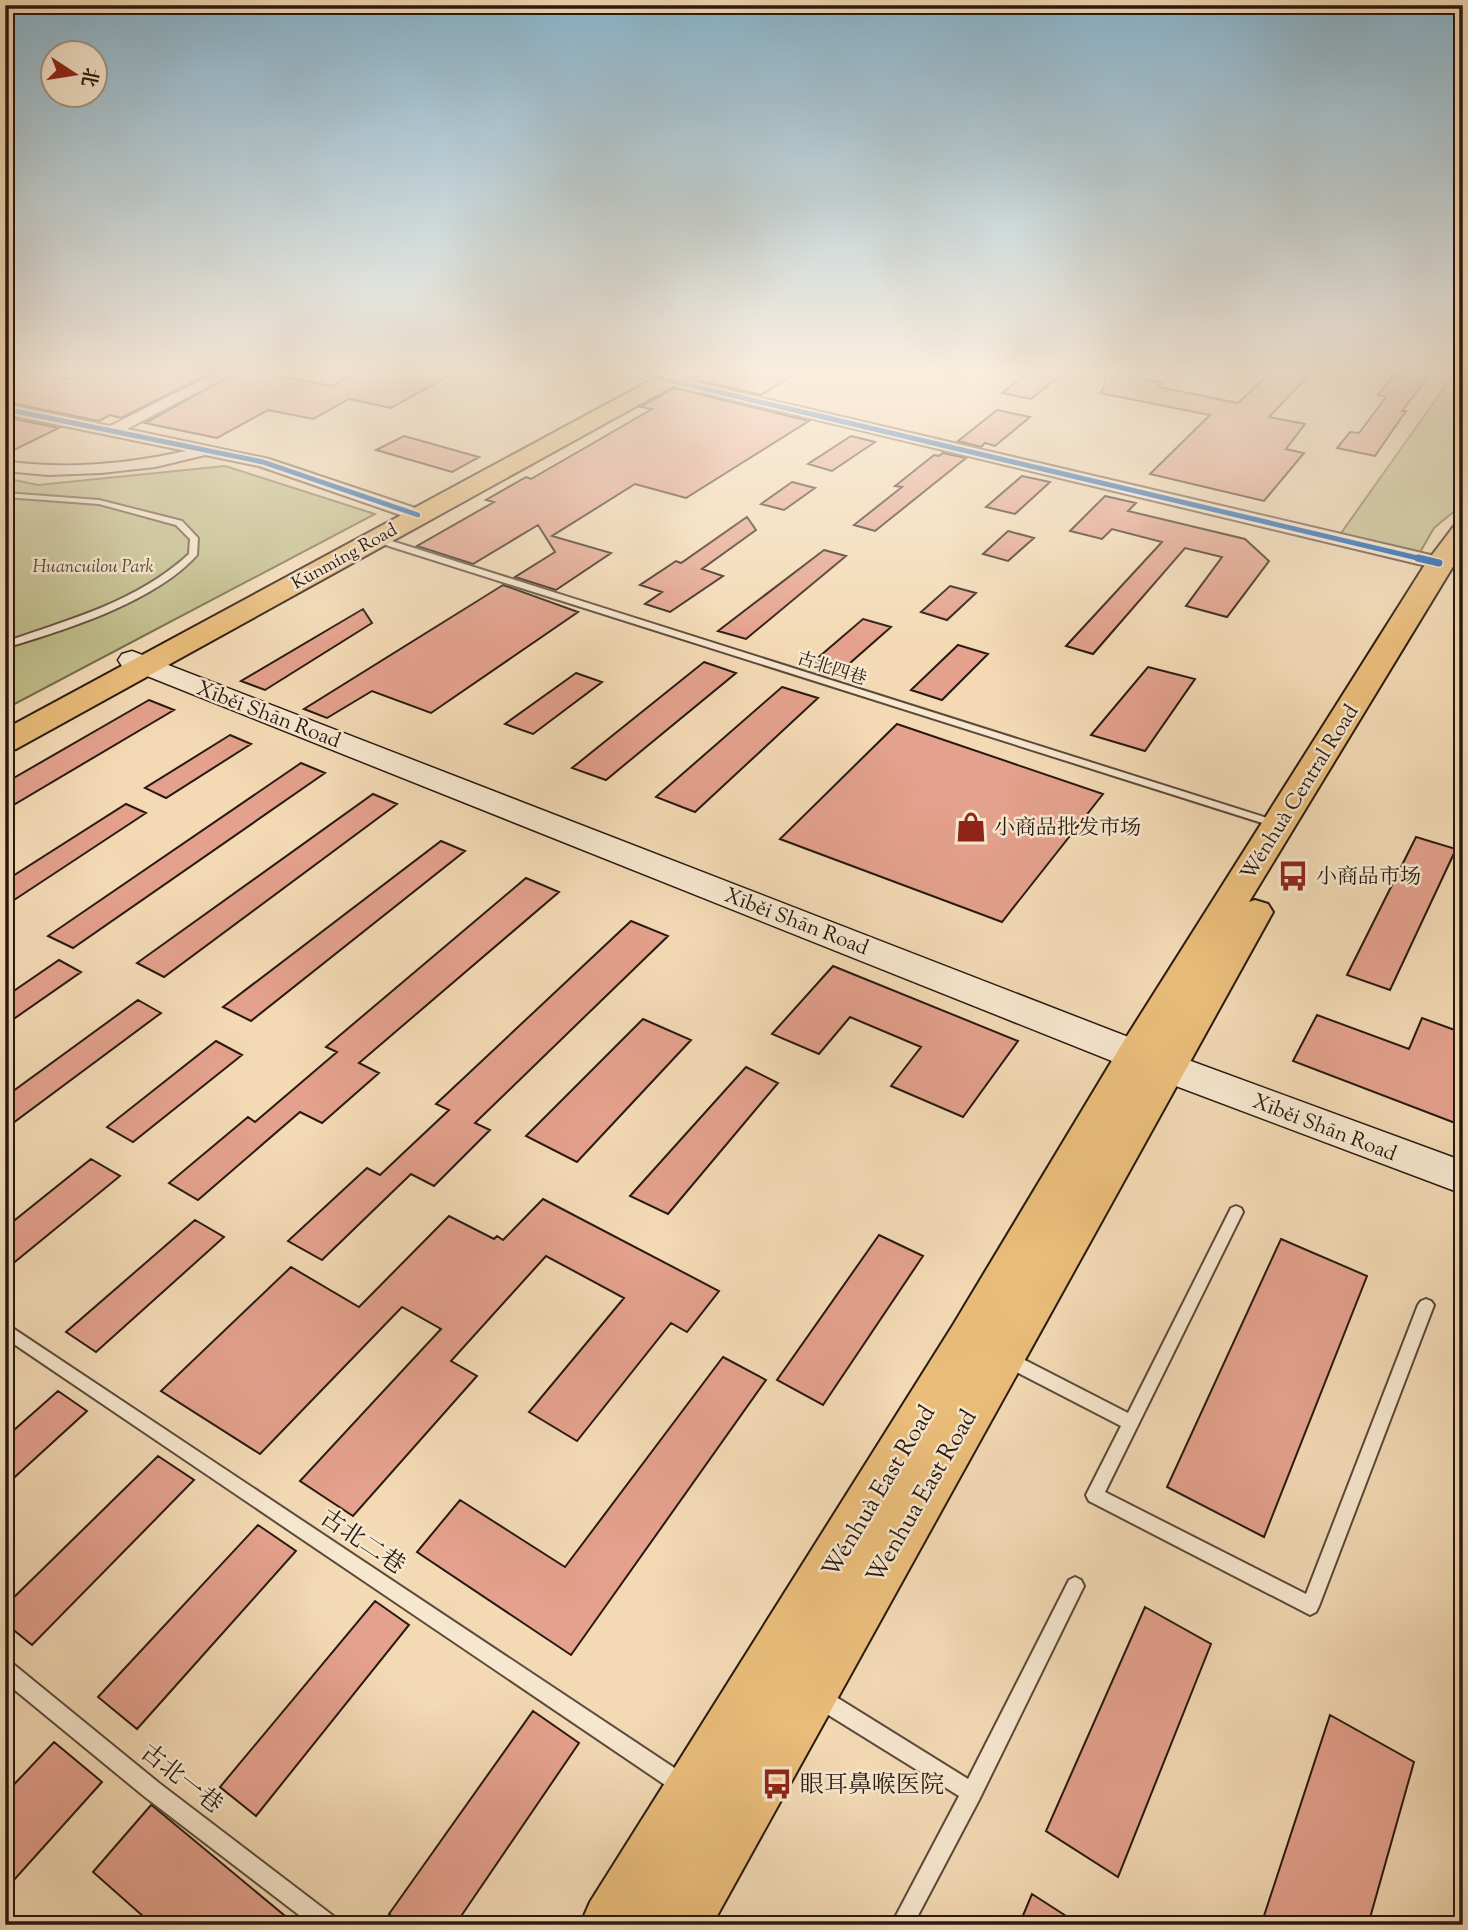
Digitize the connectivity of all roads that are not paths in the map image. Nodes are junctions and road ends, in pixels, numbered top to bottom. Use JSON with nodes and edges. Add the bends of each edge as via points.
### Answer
{"nodes":[{"id":1,"x":161,"y":461,"type":"edge"},
{"id":2,"x":258,"y":461,"type":"edge"},
{"id":3,"x":504,"y":461,"type":"edge"},
{"id":4,"x":1056,"y":461,"type":"edge"},
{"id":5,"x":5,"y":466,"type":"edge"},
{"id":6,"x":5,"y":495,"type":"edge"},
{"id":7,"x":412,"y":513,"type":"junction"},
{"id":8,"x":376,"y":539,"type":"junction"},
{"id":9,"x":1456,"y":550,"type":"edge"},
{"id":10,"x":5,"y":645,"type":"edge"},
{"id":11,"x":138,"y":663,"type":"junction"},
{"id":12,"x":5,"y":727,"type":"edge"},
{"id":13,"x":5,"y":741,"type":"edge"},
{"id":14,"x":1279,"y":825,"type":"junction"},
{"id":15,"x":1152,"y":1060,"type":"junction"},
{"id":16,"x":1463,"y":1178,"type":"edge"},
{"id":17,"x":1236,"y":1212,"type":"dead end"},
{"id":18,"x":1426,"y":1305,"type":"dead end"},
{"id":19,"x":5,"y":1329,"type":"edge"},
{"id":20,"x":1001,"y":1356,"type":"junction"},
{"id":21,"x":1130,"y":1422,"type":"junction"},
{"id":22,"x":1075,"y":1586,"type":"dead end"},
{"id":23,"x":5,"y":1670,"type":"edge"},
{"id":24,"x":810,"y":1692,"type":"junction"},
{"id":25,"x":693,"y":1793,"type":"junction"},
{"id":26,"x":972,"y":1793,"type":"junction"},
{"id":27,"x":329,"y":1925,"type":"edge"},
{"id":28,"x":613,"y":1925,"type":"edge"},
{"id":29,"x":676,"y":1925,"type":"edge"},
{"id":30,"x":901,"y":1925,"type":"edge"}],
"edges":[{"from":1,"to":5,"type":"street","via":[[59,470]]},
{"from":2,"to":7,"type":"street"},
{"from":3,"to":7,"type":"main road","name":"Kūnmíng Road"},
{"from":4,"to":9,"type":"street"},
{"from":6,"to":10,"type":"lane","via":[[73,498],[148,513],[178,523],[194,538],[194,546],[193,555],[181,569],[161,583]]},
{"from":7,"to":8,"type":"main road","name":"Kūnmíng Road"},
{"from":7,"to":11,"type":"main road","name":"Kūnmíng Road"},
{"from":8,"to":11,"type":"main road","name":"Kūnmíng Road"},
{"from":8,"to":14,"type":"lane","name":"古北四巷"},
{"from":9,"to":14,"type":"main road","name":"Wénhuà Central Road"},
{"from":9,"to":15,"type":"main road","via":[[1433,603]]},
{"from":11,"to":12,"type":"main road","name":"Kūnmíng Road"},
{"from":11,"to":13,"type":"main road","name":"Kūnmíng Road"},
{"from":11,"to":15,"type":"main road","name":"Xīběi Shān Road"},
{"from":14,"to":15,"type":"main road","name":"Wénhuà Central Road"},
{"from":15,"to":16,"type":"main road","name":"Xīběi Shān Road"},
{"from":15,"to":20,"type":"main road","name":"Wenhua East Road"},
{"from":15,"to":25,"type":"main road","name":"Wénhuà East Road","via":[[962,1352]]},
{"from":17,"to":21,"type":"lane"},
{"from":18,"to":21,"type":"lane","via":[[1310,1606],[1095,1495]]},
{"from":19,"to":25,"type":"lane","name":"古北二巷"},
{"from":20,"to":21,"type":"lane"},
{"from":20,"to":24,"type":"main road","name":"Wenhua East Road"},
{"from":22,"to":26,"type":"lane"},
{"from":23,"to":27,"type":"lane","name":"古北一巷"},
{"from":24,"to":26,"type":"lane"},
{"from":24,"to":29,"type":"main road","name":"Wenhua East Road"},
{"from":25,"to":28,"type":"main road","name":"Wénhuà East Road"},
{"from":26,"to":30,"type":"lane"}]}
